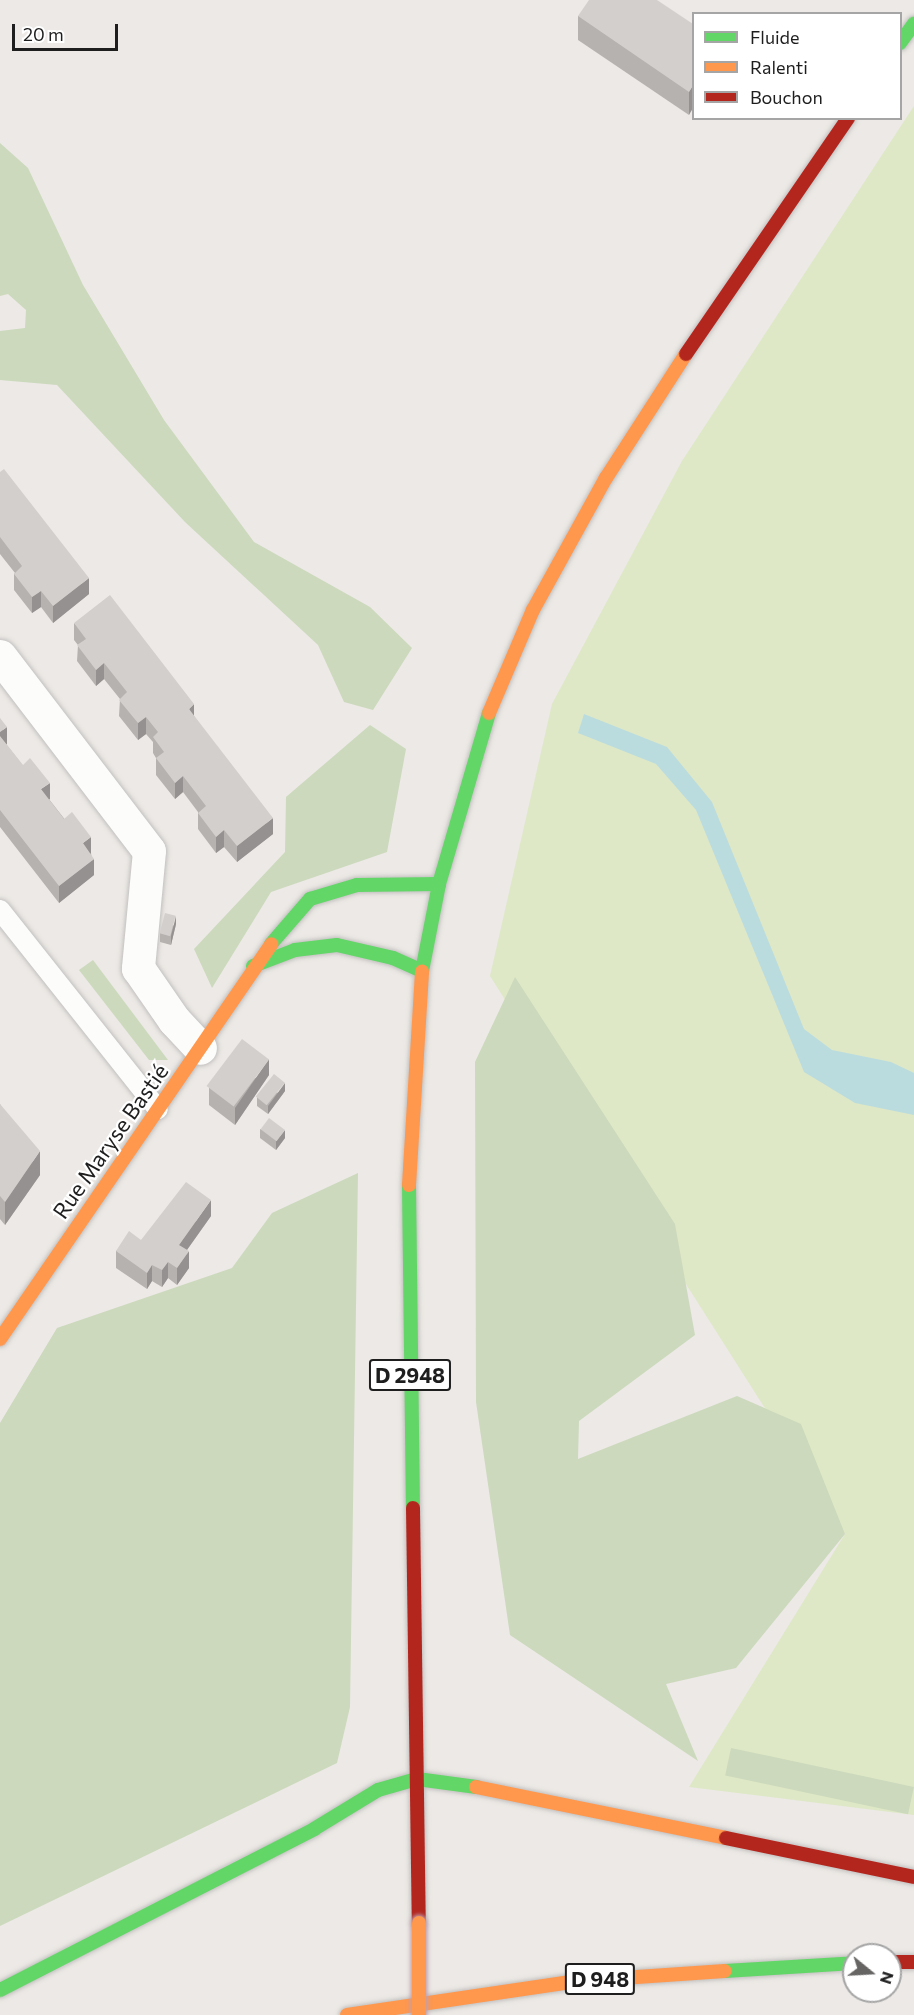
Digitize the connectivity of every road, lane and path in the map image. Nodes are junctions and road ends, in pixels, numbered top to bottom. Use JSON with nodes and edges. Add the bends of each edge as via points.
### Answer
{"nodes":[{"id":1,"x":914,"y":24,"type":"edge"},
{"id":2,"x":902,"y":40,"type":"edge"},
{"id":3,"x":847,"y":120,"type":"edge"},
{"id":4,"x":0,"y":656,"type":"edge"},
{"id":5,"x":439,"y":884,"type":"junction"},
{"id":6,"x":0,"y":910,"type":"edge"},
{"id":7,"x":254,"y":966,"type":"junction"},
{"id":8,"x":422,"y":971,"type":"junction"},
{"id":9,"x":200,"y":1048,"type":"junction"},
{"id":10,"x":158,"y":1109,"type":"junction"},
{"id":11,"x":0,"y":1339,"type":"edge"},
{"id":12,"x":417,"y":1779,"type":"junction"},
{"id":13,"x":914,"y":1877,"type":"edge"},
{"id":14,"x":842,"y":1964,"type":"edge"},
{"id":15,"x":0,"y":1990,"type":"edge"},
{"id":16,"x":347,"y":2015,"type":"edge"},
{"id":17,"x":419,"y":2015,"type":"edge"}],
"edges":[{"from":1,"to":2,"type":"main road"},
{"from":3,"to":5,"type":"main road","number":"D 2948","via":[[606,478],[533,610],[491,707]]},
{"from":4,"to":9,"type":"street","via":[[149,851],[138,968],[174,1020]]},
{"from":5,"to":7,"type":"main road","name":"Rue Maryse Bastié","via":[[357,885],[310,899]]},
{"from":5,"to":8,"type":"main road","number":"D 2948"},
{"from":6,"to":10,"type":"lane"},
{"from":7,"to":8,"type":"main road","via":[[295,950],[337,945],[393,958]]},
{"from":7,"to":9,"type":"main road","name":"Rue Maryse Bastié"},
{"from":8,"to":12,"type":"main road","number":"D 2948","via":[[409,1189]]},
{"from":9,"to":10,"type":"main road","name":"Rue Maryse Bastié"},
{"from":10,"to":11,"type":"main road","name":"Rue Maryse Bastié"},
{"from":12,"to":13,"type":"main road","via":[[472,1786]]},
{"from":12,"to":15,"type":"main road","via":[[378,1790],[314,1829]]},
{"from":12,"to":17,"type":"main road","bridge":true},
{"from":14,"to":16,"type":"main road","number":"D 948","via":[[578,1981]]}]}
